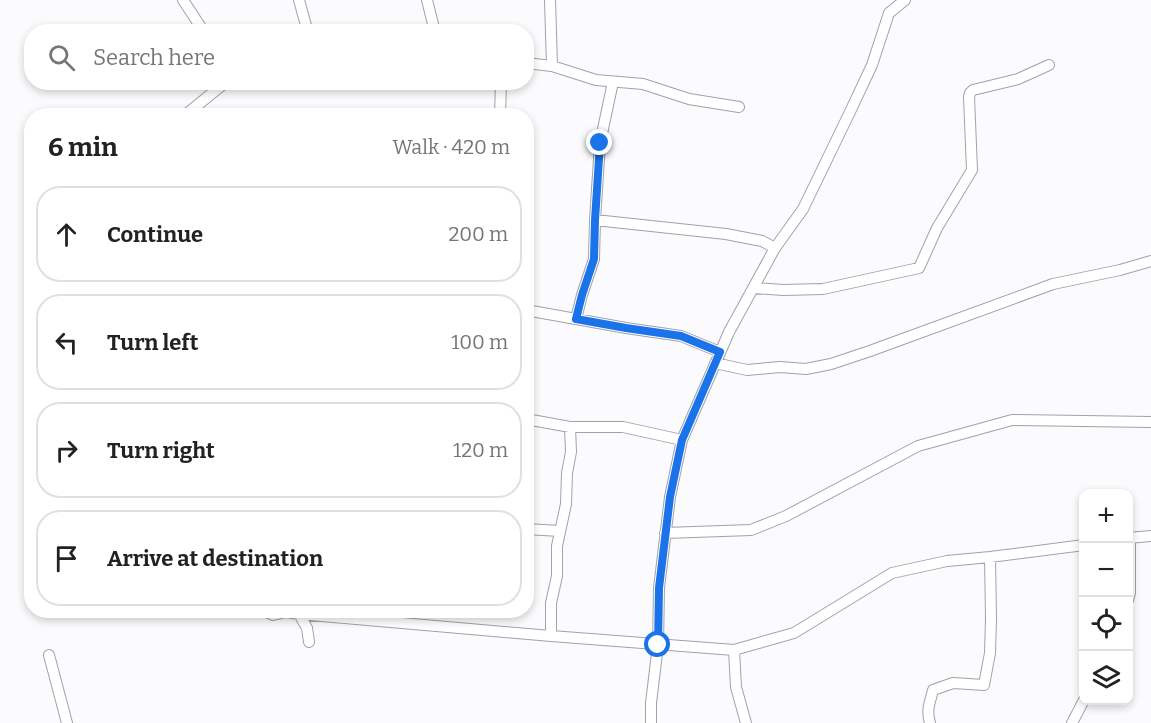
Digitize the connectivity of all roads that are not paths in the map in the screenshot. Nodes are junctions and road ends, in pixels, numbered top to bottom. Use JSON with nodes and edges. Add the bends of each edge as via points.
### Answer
{"nodes":[{"id":1,"x":183,"y":0,"type":"edge"},
{"id":2,"x":298,"y":0,"type":"edge"},
{"id":3,"x":427,"y":0,"type":"edge"},
{"id":4,"x":550,"y":0,"type":"edge"},
{"id":5,"x":905,"y":0,"type":"edge"},
{"id":6,"x":199,"y":24,"type":"edge"},
{"id":7,"x":304,"y":24,"type":"edge"},
{"id":8,"x":433,"y":24,"type":"edge"},
{"id":9,"x":534,"y":64,"type":"edge"},
{"id":10,"x":1049,"y":64,"type":"dead end"},
{"id":11,"x":552,"y":66,"type":"junction"},
{"id":12,"x":613,"y":82,"type":"junction"},
{"id":13,"x":216,"y":90,"type":"edge"},
{"id":14,"x":501,"y":90,"type":"edge"},
{"id":15,"x":739,"y":107,"type":"dead end"},
{"id":16,"x":194,"y":108,"type":"edge"},
{"id":17,"x":500,"y":108,"type":"edge"},
{"id":18,"x":595,"y":220,"type":"junction"},
{"id":19,"x":775,"y":248,"type":"junction"},
{"id":20,"x":1151,"y":261,"type":"edge"},
{"id":21,"x":753,"y":288,"type":"junction"},
{"id":22,"x":534,"y":311,"type":"edge"},
{"id":23,"x":576,"y":319,"type":"junction"},
{"id":24,"x":720,"y":352,"type":"junction"},
{"id":25,"x":715,"y":363,"type":"junction"},
{"id":26,"x":534,"y":420,"type":"edge"},
{"id":27,"x":1151,"y":422,"type":"edge"},
{"id":28,"x":570,"y":427,"type":"junction"},
{"id":29,"x":682,"y":440,"type":"junction"},
{"id":30,"x":534,"y":530,"type":"edge"},
{"id":31,"x":560,"y":531,"type":"junction"},
{"id":32,"x":665,"y":533,"type":"junction"},
{"id":33,"x":1151,"y":536,"type":"edge"},
{"id":34,"x":1133,"y":538,"type":"edge"},
{"id":35,"x":1129,"y":543,"type":"edge"},
{"id":36,"x":1079,"y":546,"type":"edge"},
{"id":37,"x":990,"y":557,"type":"junction"},
{"id":38,"x":1129,"y":597,"type":"edge"},
{"id":39,"x":301,"y":618,"type":"edge"},
{"id":40,"x":345,"y":618,"type":"edge"},
{"id":41,"x":551,"y":636,"type":"junction"},
{"id":42,"x":309,"y":642,"type":"dead end"},
{"id":43,"x":658,"y":645,"type":"junction"},
{"id":44,"x":734,"y":650,"type":"junction"},
{"id":45,"x":49,"y":655,"type":"dead end"},
{"id":46,"x":1081,"y":705,"type":"edge"},
{"id":47,"x":67,"y":723,"type":"edge"},
{"id":48,"x":651,"y":723,"type":"edge"},
{"id":49,"x":746,"y":723,"type":"edge"},
{"id":50,"x":930,"y":723,"type":"edge"},
{"id":51,"x":1072,"y":723,"type":"edge"}],
"edges":[{"from":1,"to":6,"type":"street"},
{"from":2,"to":7,"type":"street"},
{"from":3,"to":8,"type":"street"},
{"from":4,"to":11,"type":"street"},
{"from":5,"to":19,"type":"street","via":[[889,13],[872,65],[849,114],[802,209]]},
{"from":9,"to":11,"type":"street"},
{"from":10,"to":21,"type":"street","via":[[1018,79],[970,93],[972,170],[937,228],[919,268],[823,289]]},
{"from":11,"to":12,"type":"street"},
{"from":12,"to":15,"type":"street","via":[[644,84],[689,99]]},
{"from":12,"to":18,"type":"street","via":[[600,143]]},
{"from":13,"to":16,"type":"street"},
{"from":14,"to":17,"type":"street"},
{"from":18,"to":19,"type":"street","via":[[726,234],[762,241]]},
{"from":18,"to":23,"type":"street","via":[[594,259]]},
{"from":19,"to":21,"type":"street"},
{"from":20,"to":25,"type":"street","via":[[1053,284],[831,364],[806,369],[747,370]]},
{"from":21,"to":24,"type":"street"},
{"from":22,"to":23,"type":"street"},
{"from":23,"to":24,"type":"street","via":[[681,336]]},
{"from":24,"to":25,"type":"street"},
{"from":25,"to":29,"type":"street"},
{"from":26,"to":28,"type":"street"},
{"from":27,"to":32,"type":"street","via":[[1012,420],[918,446],[786,516],[751,530]]},
{"from":28,"to":29,"type":"street","via":[[623,427]]},
{"from":28,"to":31,"type":"street","via":[[571,452]]},
{"from":29,"to":32,"type":"street"},
{"from":30,"to":31,"type":"street"},
{"from":31,"to":41,"type":"street"},
{"from":32,"to":43,"type":"street"},
{"from":33,"to":34,"type":"street"},
{"from":35,"to":38,"type":"street"},
{"from":36,"to":37,"type":"street"},
{"from":37,"to":44,"type":"street","via":[[892,573],[794,633]]},
{"from":37,"to":50,"type":"street","via":[[990,653],[984,685],[953,683],[933,690],[927,714]]},
{"from":39,"to":42,"type":"street"},
{"from":40,"to":41,"type":"street"},
{"from":41,"to":43,"type":"street"},
{"from":43,"to":44,"type":"street"},
{"from":43,"to":48,"type":"street"},
{"from":44,"to":49,"type":"street","via":[[736,687]]},
{"from":45,"to":47,"type":"street"},
{"from":46,"to":51,"type":"street"}]}
